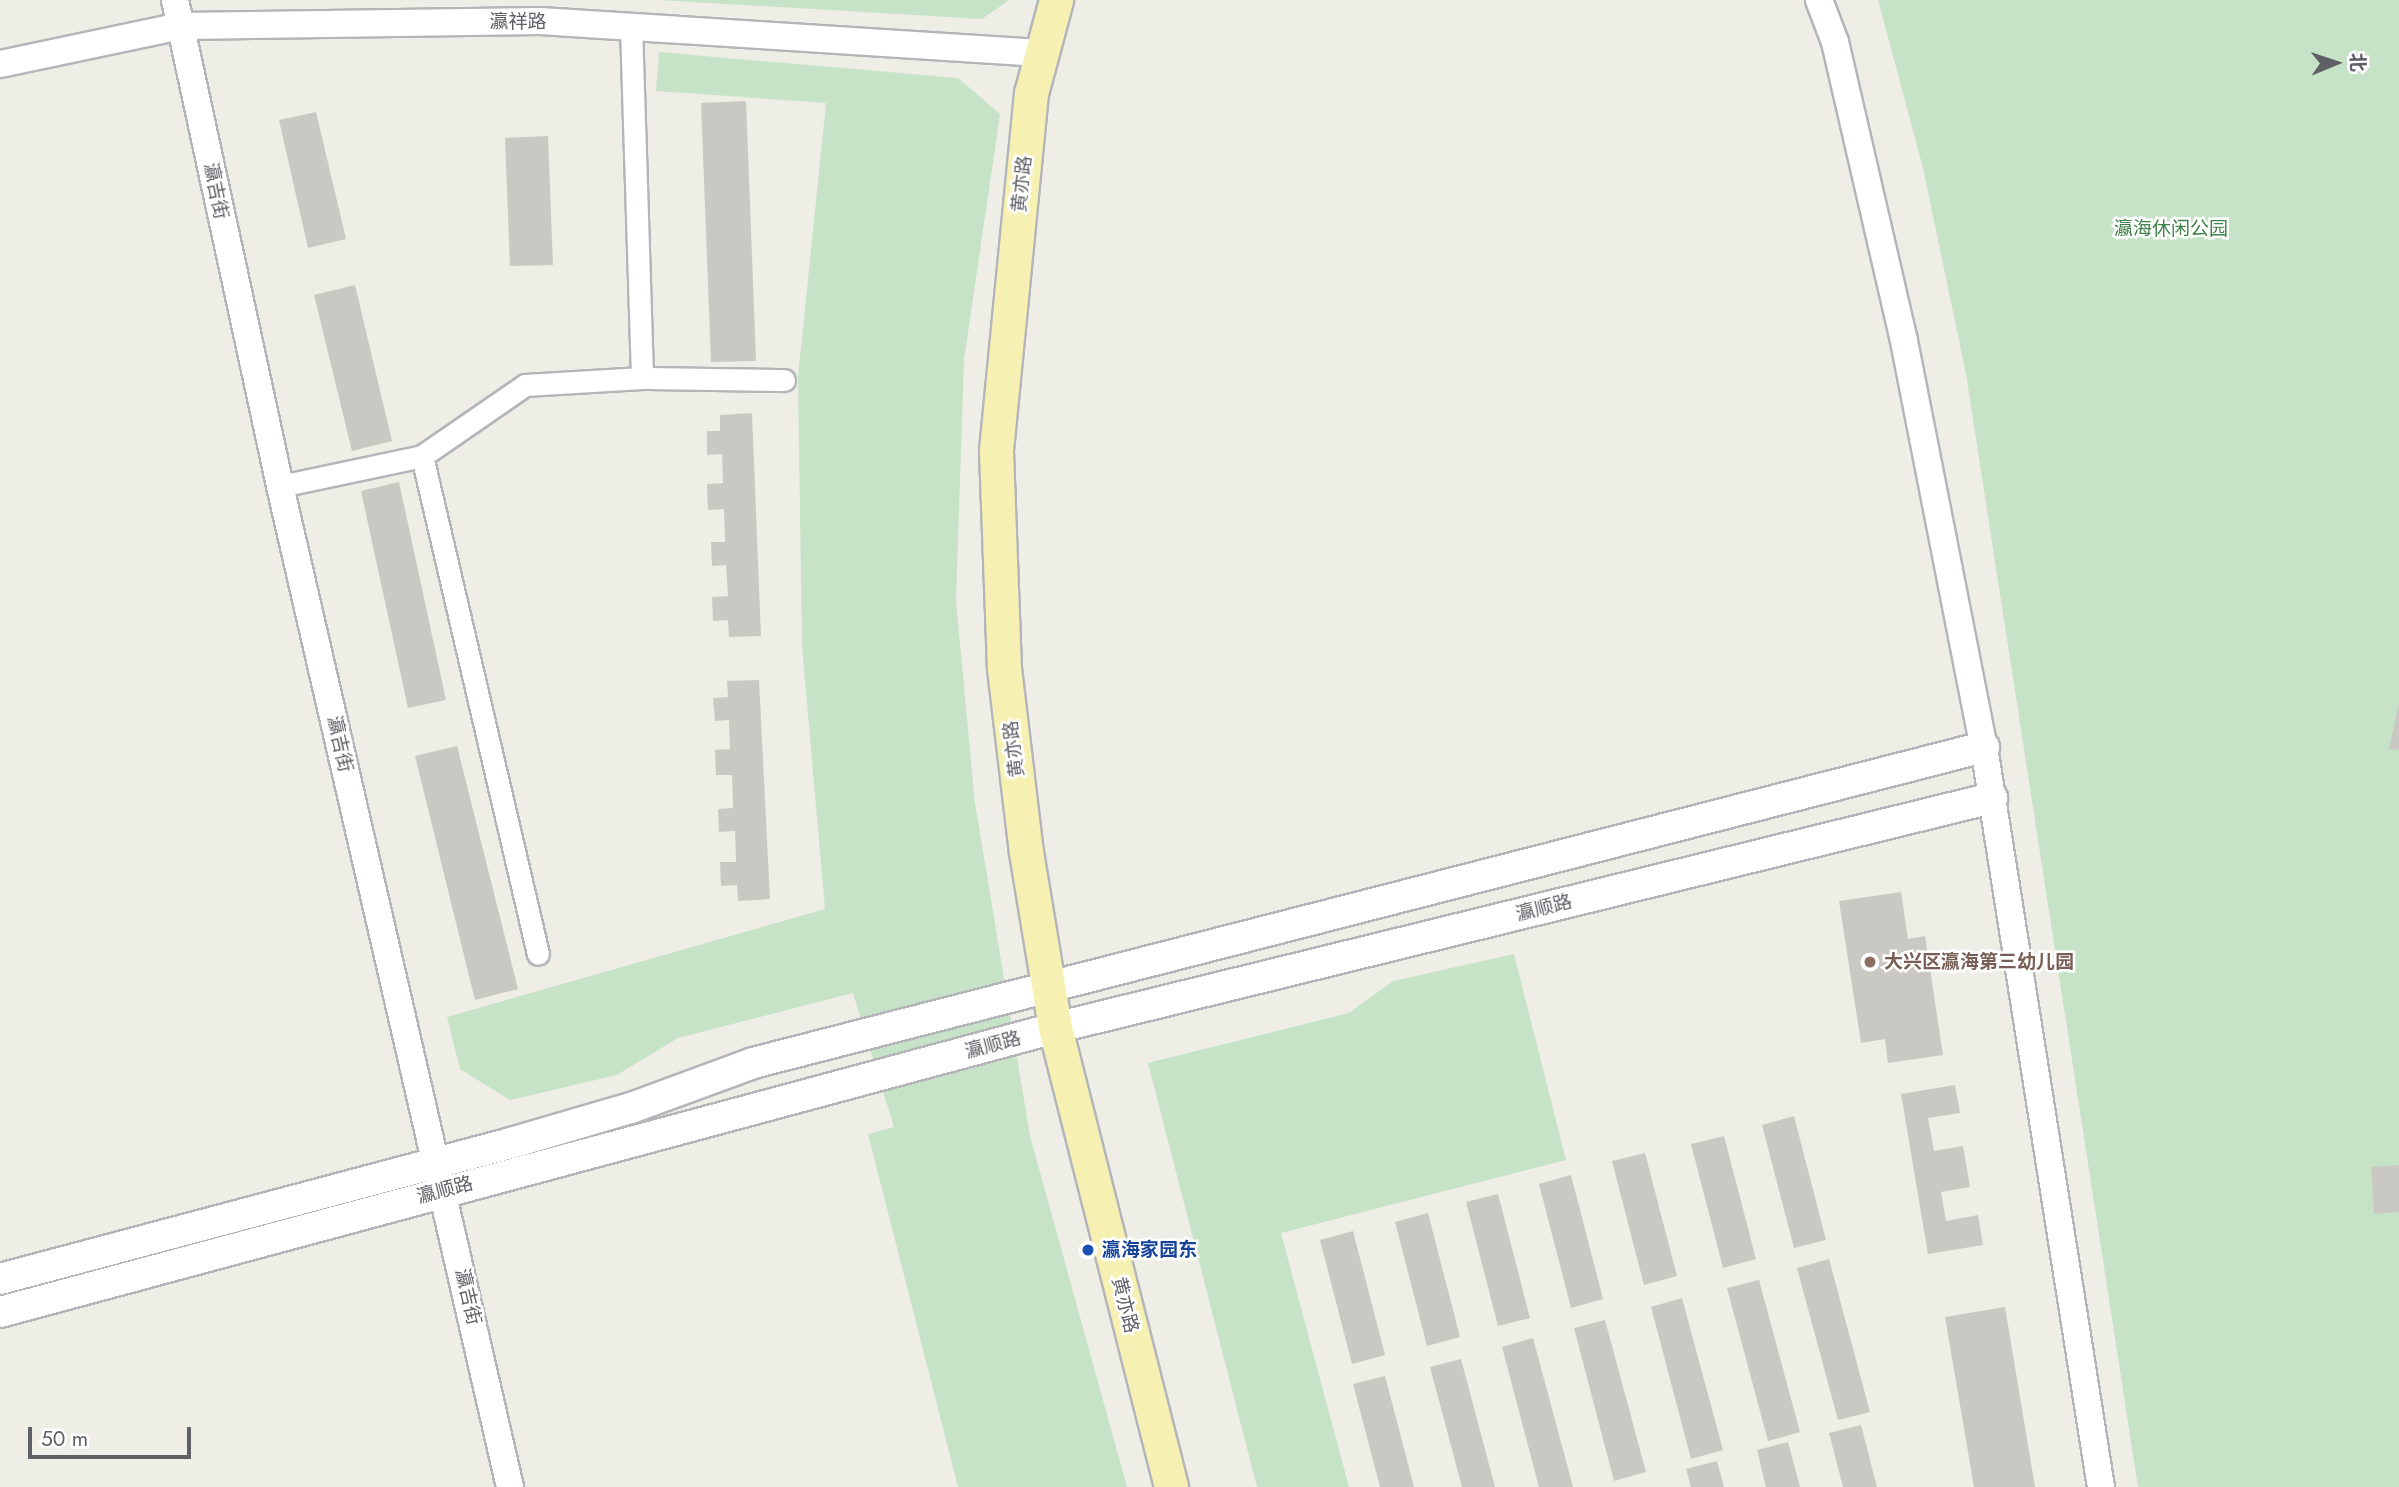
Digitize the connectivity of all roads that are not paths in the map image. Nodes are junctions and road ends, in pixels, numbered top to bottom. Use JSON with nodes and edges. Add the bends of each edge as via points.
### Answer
{"nodes":[{"id":1,"x":175,"y":0,"type":"edge"},
{"id":2,"x":1056,"y":0,"type":"edge"},
{"id":3,"x":1819,"y":0,"type":"edge"},
{"id":4,"x":181,"y":26,"type":"junction"},
{"id":5,"x":631,"y":26,"type":"junction"},
{"id":6,"x":1040,"y":53,"type":"junction"},
{"id":7,"x":0,"y":64,"type":"edge"},
{"id":8,"x":642,"y":379,"type":"junction"},
{"id":9,"x":784,"y":380,"type":"dead end"},
{"id":10,"x":422,"y":456,"type":"junction"},
{"id":11,"x":281,"y":486,"type":"junction"},
{"id":12,"x":1984,"y":747,"type":"junction"},
{"id":13,"x":1992,"y":798,"type":"junction"},
{"id":14,"x":538,"y":954,"type":"dead end"},
{"id":15,"x":1047,"y":987,"type":"junction"},
{"id":16,"x":1055,"y":1028,"type":"junction"},
{"id":17,"x":441,"y":1176,"type":"junction"},
{"id":18,"x":0,"y":1279,"type":"edge"},
{"id":19,"x":0,"y":1312,"type":"edge"},
{"id":20,"x":510,"y":1487,"type":"edge"},
{"id":21,"x":1171,"y":1487,"type":"edge"},
{"id":22,"x":2101,"y":1487,"type":"edge"}],
"edges":[{"from":1,"to":4,"type":"street","name":"瀛吉街"},
{"from":2,"to":6,"type":"main road","name":"黄亦路"},
{"from":3,"to":12,"type":"street","via":[[1835,42],[1904,341]]},
{"from":4,"to":5,"type":"street","name":"瀛祥路","via":[[540,21]]},
{"from":4,"to":7,"type":"street","name":"瀛祥路"},
{"from":4,"to":11,"type":"street","name":"瀛吉街"},
{"from":5,"to":6,"type":"street","name":"瀛祥路"},
{"from":5,"to":8,"type":"street"},
{"from":6,"to":15,"type":"main road","name":"黄亦路","via":[[1031,93],[996,451],[1004,668]]},
{"from":8,"to":9,"type":"street"},
{"from":8,"to":10,"type":"street","via":[[525,385]]},
{"from":10,"to":11,"type":"street"},
{"from":10,"to":14,"type":"street"},
{"from":11,"to":17,"type":"street","name":"瀛吉街"},
{"from":12,"to":13,"type":"street"},
{"from":12,"to":15,"type":"main road","name":"瀛顺路"},
{"from":13,"to":16,"type":"main road","name":"瀛顺路"},
{"from":13,"to":22,"type":"street"},
{"from":15,"to":16,"type":"main road","name":"黄亦路"},
{"from":15,"to":17,"type":"main road","name":"瀛顺路","via":[[753,1062]]},
{"from":16,"to":17,"type":"main road","name":"瀛顺路"},
{"from":16,"to":21,"type":"main road","name":"黄亦路"},
{"from":17,"to":18,"type":"main road","name":"瀛顺路"},
{"from":17,"to":19,"type":"main road","name":"瀛顺路"},
{"from":17,"to":20,"type":"street","name":"瀛吉街"}]}
